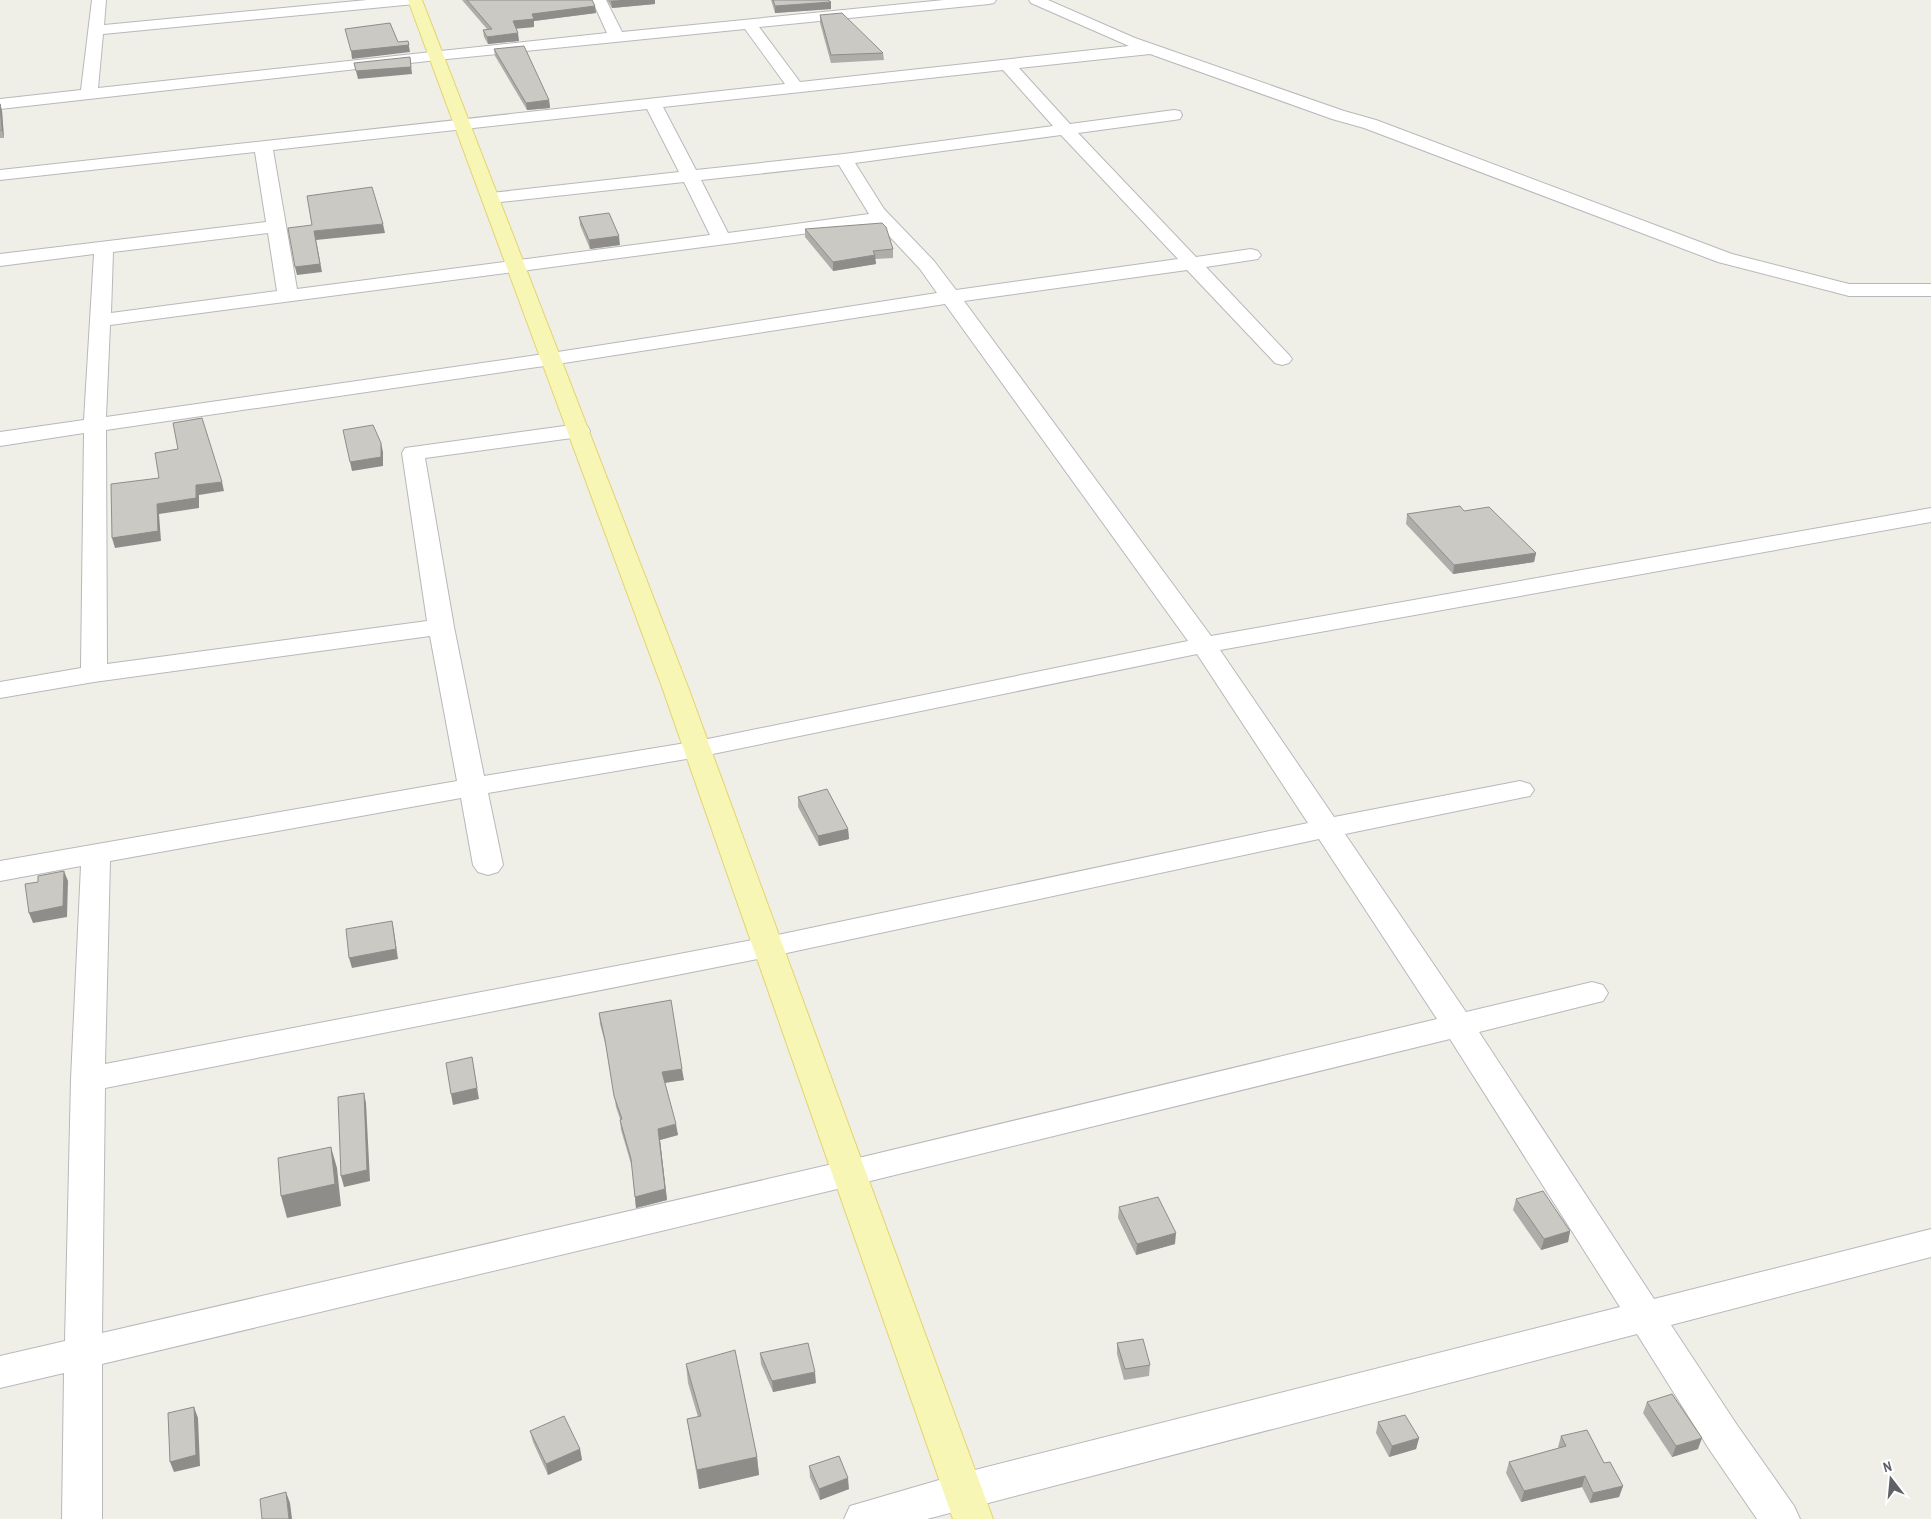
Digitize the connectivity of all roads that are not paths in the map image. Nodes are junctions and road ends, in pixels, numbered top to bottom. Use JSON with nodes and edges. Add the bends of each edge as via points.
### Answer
{"nodes":[{"id":1,"x":99,"y":0,"type":"edge"},
{"id":2,"x":233,"y":0,"type":"edge"},
{"id":3,"x":415,"y":0,"type":"edge"},
{"id":4,"x":599,"y":0,"type":"edge"},
{"id":5,"x":989,"y":0,"type":"edge"},
{"id":6,"x":1036,"y":0,"type":"edge"},
{"id":7,"x":235,"y":18,"type":"junction"},
{"id":8,"x":750,"y":24,"type":"junction"},
{"id":9,"x":96,"y":30,"type":"junction"},
{"id":10,"x":617,"y":37,"type":"junction"},
{"id":11,"x":1149,"y":48,"type":"junction"},
{"id":12,"x":437,"y":54,"type":"junction"},
{"id":13,"x":1007,"y":64,"type":"junction"},
{"id":14,"x":795,"y":87,"type":"junction"},
{"id":15,"x":89,"y":94,"type":"junction"},
{"id":16,"x":652,"y":102,"type":"junction"},
{"id":17,"x":0,"y":104,"type":"edge"},
{"id":18,"x":1174,"y":116,"type":"dead end"},
{"id":19,"x":463,"y":123,"type":"junction"},
{"id":20,"x":1066,"y":130,"type":"junction"},
{"id":21,"x":263,"y":145,"type":"junction"},
{"id":22,"x":844,"y":159,"type":"junction"},
{"id":23,"x":0,"y":175,"type":"edge"},
{"id":24,"x":689,"y":176,"type":"junction"},
{"id":25,"x":491,"y":198,"type":"junction"},
{"id":26,"x":883,"y":218,"type":"junction"},
{"id":27,"x":276,"y":226,"type":"junction"},
{"id":28,"x":722,"y":239,"type":"junction"},
{"id":29,"x":104,"y":248,"type":"junction"},
{"id":30,"x":1251,"y":254,"type":"dead end"},
{"id":31,"x":0,"y":260,"type":"edge"},
{"id":32,"x":1192,"y":263,"type":"junction"},
{"id":33,"x":516,"y":265,"type":"junction"},
{"id":34,"x":1931,"y":290,"type":"edge"},
{"id":35,"x":288,"y":296,"type":"junction"},
{"id":36,"x":951,"y":297,"type":"junction"},
{"id":37,"x":102,"y":320,"type":"junction"},
{"id":38,"x":552,"y":359,"type":"junction"},
{"id":39,"x":1282,"y":359,"type":"dead end"},
{"id":40,"x":95,"y":426,"type":"junction"},
{"id":41,"x":579,"y":431,"type":"junction"},
{"id":42,"x":0,"y":440,"type":"edge"},
{"id":43,"x":1931,"y":515,"type":"edge"},
{"id":44,"x":442,"y":627,"type":"junction"},
{"id":45,"x":1204,"y":645,"type":"junction"},
{"id":46,"x":94,"y":674,"type":"junction"},
{"id":47,"x":0,"y":690,"type":"edge"},
{"id":48,"x":698,"y":749,"type":"junction"},
{"id":49,"x":473,"y":787,"type":"junction"},
{"id":50,"x":1520,"y":790,"type":"dead end"},
{"id":51,"x":1327,"y":828,"type":"junction"},
{"id":52,"x":96,"y":854,"type":"junction"},
{"id":53,"x":488,"y":865,"type":"dead end"},
{"id":54,"x":0,"y":871,"type":"edge"},
{"id":55,"x":768,"y":947,"type":"junction"},
{"id":56,"x":1592,"y":993,"type":"dead end"},
{"id":57,"x":1458,"y":1026,"type":"junction"},
{"id":58,"x":87,"y":1079,"type":"junction"},
{"id":59,"x":850,"y":1173,"type":"junction"},
{"id":60,"x":1931,"y":1243,"type":"edge"},
{"id":61,"x":1646,"y":1316,"type":"junction"},
{"id":62,"x":82,"y":1353,"type":"junction"},
{"id":63,"x":0,"y":1372,"type":"edge"},
{"id":64,"x":968,"y":1505,"type":"edge"},
{"id":65,"x":82,"y":1519,"type":"edge"},
{"id":66,"x":864,"y":1519,"type":"edge"},
{"id":67,"x":1780,"y":1519,"type":"edge"}],
"edges":[{"from":1,"to":9,"type":"street"},
{"from":2,"to":7,"type":"street"},
{"from":3,"to":7,"type":"street"},
{"from":3,"to":12,"type":"main road"},
{"from":4,"to":10,"type":"street"},
{"from":5,"to":8,"type":"street"},
{"from":6,"to":11,"type":"street"},
{"from":7,"to":9,"type":"street"},
{"from":8,"to":10,"type":"street"},
{"from":8,"to":14,"type":"street"},
{"from":9,"to":15,"type":"street"},
{"from":10,"to":12,"type":"street"},
{"from":11,"to":13,"type":"street"},
{"from":11,"to":34,"type":"street","via":[[1370,124],[1725,258],[1849,290]]},
{"from":12,"to":15,"type":"street"},
{"from":12,"to":19,"type":"main road"},
{"from":13,"to":14,"type":"street"},
{"from":13,"to":20,"type":"street"},
{"from":14,"to":16,"type":"street"},
{"from":15,"to":17,"type":"street"},
{"from":16,"to":19,"type":"street"},
{"from":16,"to":24,"type":"street"},
{"from":18,"to":20,"type":"street"},
{"from":19,"to":21,"type":"street"},
{"from":19,"to":25,"type":"main road"},
{"from":20,"to":22,"type":"street"},
{"from":20,"to":32,"type":"street"},
{"from":21,"to":23,"type":"street"},
{"from":21,"to":27,"type":"street"},
{"from":22,"to":24,"type":"street"},
{"from":22,"to":26,"type":"street"},
{"from":24,"to":25,"type":"street"},
{"from":24,"to":28,"type":"street"},
{"from":25,"to":33,"type":"main road"},
{"from":26,"to":28,"type":"street"},
{"from":26,"to":36,"type":"street","via":[[927,264]]},
{"from":27,"to":29,"type":"street"},
{"from":27,"to":35,"type":"street"},
{"from":28,"to":33,"type":"street"},
{"from":29,"to":31,"type":"street"},
{"from":29,"to":37,"type":"street"},
{"from":30,"to":32,"type":"street"},
{"from":32,"to":36,"type":"street"},
{"from":32,"to":39,"type":"street"},
{"from":33,"to":35,"type":"street"},
{"from":33,"to":38,"type":"main road"},
{"from":35,"to":37,"type":"street"},
{"from":36,"to":38,"type":"street"},
{"from":36,"to":45,"type":"street"},
{"from":37,"to":40,"type":"street"},
{"from":38,"to":40,"type":"street"},
{"from":38,"to":41,"type":"main road"},
{"from":40,"to":42,"type":"street"},
{"from":40,"to":46,"type":"street"},
{"from":41,"to":44,"type":"street","via":[[413,453]]},
{"from":41,"to":48,"type":"main road"},
{"from":43,"to":45,"type":"street"},
{"from":44,"to":46,"type":"street"},
{"from":44,"to":49,"type":"street"},
{"from":45,"to":48,"type":"street"},
{"from":45,"to":51,"type":"street"},
{"from":46,"to":47,"type":"street"},
{"from":48,"to":49,"type":"street"},
{"from":48,"to":55,"type":"main road"},
{"from":49,"to":52,"type":"street"},
{"from":49,"to":53,"type":"street"},
{"from":50,"to":51,"type":"street"},
{"from":51,"to":55,"type":"street"},
{"from":51,"to":57,"type":"street"},
{"from":52,"to":54,"type":"street"},
{"from":52,"to":58,"type":"street"},
{"from":55,"to":58,"type":"street"},
{"from":55,"to":59,"type":"main road"},
{"from":56,"to":57,"type":"street"},
{"from":57,"to":59,"type":"street"},
{"from":57,"to":61,"type":"street"},
{"from":58,"to":62,"type":"street"},
{"from":59,"to":62,"type":"street"},
{"from":59,"to":64,"type":"main road"},
{"from":60,"to":61,"type":"street"},
{"from":61,"to":64,"type":"street"},
{"from":61,"to":67,"type":"street"},
{"from":62,"to":63,"type":"street"},
{"from":62,"to":65,"type":"street"},
{"from":64,"to":66,"type":"street"}]}
